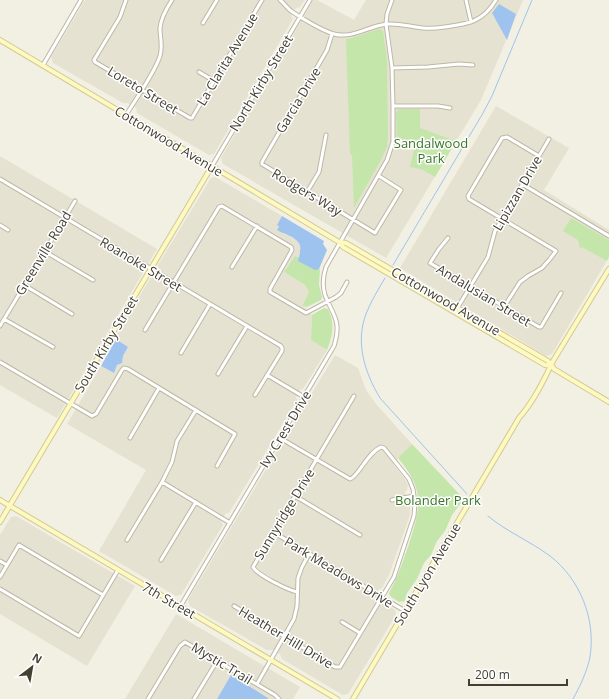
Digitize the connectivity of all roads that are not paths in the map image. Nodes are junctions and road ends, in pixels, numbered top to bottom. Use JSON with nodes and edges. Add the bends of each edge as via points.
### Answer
{"nodes":[{"id":1,"x":81,"y":0,"type":"edge"},
{"id":2,"x":126,"y":0,"type":"edge"},
{"id":3,"x":172,"y":0,"type":"edge"},
{"id":4,"x":217,"y":0,"type":"edge"},
{"id":5,"x":262,"y":0,"type":"edge"},
{"id":6,"x":280,"y":0,"type":"edge"},
{"id":7,"x":310,"y":0,"type":"edge"},
{"id":8,"x":392,"y":0,"type":"edge"},
{"id":9,"x":466,"y":0,"type":"edge"},
{"id":10,"x":496,"y":0,"type":"edge"},
{"id":11,"x":301,"y":16,"type":"junction"},
{"id":12,"x":471,"y":22,"type":"junction"},
{"id":13,"x":203,"y":23,"type":"dead end"},
{"id":14,"x":386,"y":24,"type":"junction"},
{"id":15,"x":332,"y":34,"type":"junction"},
{"id":16,"x":0,"y":40,"type":"edge"},
{"id":17,"x":43,"y":65,"type":"junction"},
{"id":18,"x":473,"y":65,"type":"dead end"},
{"id":19,"x":392,"y":68,"type":"junction"},
{"id":20,"x":199,"y":72,"type":"dead end"},
{"id":21,"x":214,"y":82,"type":"junction"},
{"id":22,"x":142,"y":90,"type":"junction"},
{"id":23,"x":393,"y":106,"type":"junction"},
{"id":24,"x":450,"y":108,"type":"dead end"},
{"id":25,"x":126,"y":115,"type":"junction"},
{"id":26,"x":192,"y":118,"type":"joint"},
{"id":27,"x":326,"y":135,"type":"dead end"},
{"id":28,"x":549,"y":139,"type":"dead end"},
{"id":29,"x":539,"y":156,"type":"junction"},
{"id":30,"x":262,"y":164,"type":"joint"},
{"id":31,"x":212,"y":166,"type":"junction"},
{"id":32,"x":379,"y":176,"type":"junction"},
{"id":33,"x":0,"y":179,"type":"edge"},
{"id":34,"x":522,"y":184,"type":"junction"},
{"id":35,"x":307,"y":192,"type":"junction"},
{"id":36,"x":75,"y":201,"type":"dead end"},
{"id":37,"x":64,"y":218,"type":"junction"},
{"id":38,"x":353,"y":219,"type":"junction"},
{"id":39,"x":502,"y":219,"type":"junction"},
{"id":40,"x":0,"y":225,"type":"edge"},
{"id":41,"x":257,"y":226,"type":"junction"},
{"id":42,"x":8,"y":230,"type":"dead end"},
{"id":43,"x":609,"y":236,"type":"edge"},
{"id":44,"x":448,"y":238,"type":"dead end"},
{"id":45,"x":339,"y":242,"type":"junction"},
{"id":46,"x":44,"y":251,"type":"junction"},
{"id":47,"x":232,"y":267,"type":"dead end"},
{"id":48,"x":151,"y":269,"type":"junction"},
{"id":49,"x":609,"y":269,"type":"edge"},
{"id":50,"x":93,"y":280,"type":"dead end"},
{"id":51,"x":173,"y":282,"type":"junction"},
{"id":52,"x":347,"y":282,"type":"dead end"},
{"id":53,"x":24,"y":285,"type":"junction"},
{"id":54,"x":470,"y":286,"type":"junction"},
{"id":55,"x":561,"y":293,"type":"dead end"},
{"id":56,"x":328,"y":301,"type":"junction"},
{"id":57,"x":210,"y":304,"type":"junction"},
{"id":58,"x":504,"y":307,"type":"junction"},
{"id":59,"x":456,"y":310,"type":"junction"},
{"id":60,"x":72,"y":314,"type":"dead end"},
{"id":61,"x":4,"y":319,"type":"junction"},
{"id":62,"x":0,"y":326,"type":"edge"},
{"id":63,"x":247,"y":326,"type":"junction"},
{"id":64,"x":145,"y":330,"type":"dead end"},
{"id":65,"x":53,"y":347,"type":"dead end"},
{"id":66,"x":181,"y":352,"type":"dead end"},
{"id":67,"x":0,"y":362,"type":"edge"},
{"id":68,"x":551,"y":366,"type":"junction"},
{"id":69,"x":218,"y":374,"type":"dead end"},
{"id":70,"x":267,"y":375,"type":"junction"},
{"id":71,"x":159,"y":388,"type":"junction"},
{"id":72,"x":256,"y":395,"type":"dead end"},
{"id":73,"x":354,"y":396,"type":"dead end"},
{"id":74,"x":304,"y":397,"type":"junction"},
{"id":75,"x":609,"y":402,"type":"edge"},
{"id":76,"x":70,"y":403,"type":"junction"},
{"id":77,"x":196,"y":410,"type":"junction"},
{"id":78,"x":130,"y":438,"type":"dead end"},
{"id":79,"x":280,"y":438,"type":"junction"},
{"id":80,"x":316,"y":460,"type":"junction"},
{"id":81,"x":217,"y":466,"type":"dead end"},
{"id":82,"x":162,"y":482,"type":"junction"},
{"id":83,"x":295,"y":496,"type":"junction"},
{"id":84,"x":414,"y":496,"type":"junction"},
{"id":85,"x":0,"y":500,"type":"edge"},
{"id":86,"x":392,"y":500,"type":"dead end"},
{"id":87,"x":196,"y":502,"type":"junction"},
{"id":88,"x":10,"y":506,"type":"junction"},
{"id":89,"x":0,"y":522,"type":"edge"},
{"id":90,"x":230,"y":523,"type":"junction"},
{"id":91,"x":273,"y":532,"type":"junction"},
{"id":92,"x":360,"y":535,"type":"dead end"},
{"id":93,"x":127,"y":540,"type":"dead end"},
{"id":94,"x":309,"y":554,"type":"junction"},
{"id":95,"x":161,"y":560,"type":"dead end"},
{"id":96,"x":0,"y":561,"type":"edge"},
{"id":97,"x":7,"y":566,"type":"junction"},
{"id":98,"x":118,"y":570,"type":"junction"},
{"id":99,"x":0,"y":577,"type":"edge"},
{"id":100,"x":0,"y":589,"type":"edge"},
{"id":101,"x":297,"y":592,"type":"junction"},
{"id":102,"x":103,"y":595,"type":"junction"},
{"id":103,"x":382,"y":597,"type":"junction"},
{"id":104,"x":234,"y":606,"type":"dead end"},
{"id":105,"x":180,"y":607,"type":"junction"},
{"id":106,"x":405,"y":611,"type":"junction"},
{"id":107,"x":342,"y":622,"type":"dead end"},
{"id":108,"x":360,"y":633,"type":"junction"},
{"id":109,"x":285,"y":637,"type":"junction"},
{"id":110,"x":271,"y":660,"type":"junction"},
{"id":111,"x":217,"y":661,"type":"junction"},
{"id":112,"x":257,"y":684,"type":"junction"},
{"id":113,"x":148,"y":699,"type":"edge"},
{"id":114,"x":194,"y":699,"type":"edge"},
{"id":115,"x":279,"y":699,"type":"edge"},
{"id":116,"x":337,"y":699,"type":"edge"},
{"id":117,"x":353,"y":699,"type":"edge"}],
"edges":[{"from":1,"to":17,"type":"street"},
{"from":2,"to":22,"type":"street","name":"Loreto Street","via":[[120,17],[94,60]]},
{"from":3,"to":22,"type":"street","via":[[161,22],[160,57]]},
{"from":4,"to":13,"type":"street"},
{"from":5,"to":21,"type":"street","name":"La Clarita Avenue"},
{"from":6,"to":11,"type":"street"},
{"from":7,"to":11,"type":"street","name":"North Kirby Street"},
{"from":8,"to":14,"type":"street","name":"Ivy Crest Drive","via":[[386,14]]},
{"from":9,"to":12,"type":"street"},
{"from":10,"to":12,"type":"street","via":[[487,12]]},
{"from":11,"to":15,"type":"street"},
{"from":11,"to":31,"type":"street","name":"North Kirby Street"},
{"from":12,"to":14,"type":"street","via":[[429,29],[404,24]]},
{"from":14,"to":15,"type":"street","via":[[350,35]]},
{"from":14,"to":19,"type":"street","name":"Ivy Crest Drive"},
{"from":15,"to":30,"type":"street","name":"Garcia Drive","via":[[325,55]]},
{"from":16,"to":17,"type":"street","name":"Cottonwood Avenue"},
{"from":17,"to":25,"type":"street","name":"Cottonwood Avenue"},
{"from":18,"to":19,"type":"street"},
{"from":19,"to":23,"type":"street","name":"Ivy Crest Drive"},
{"from":20,"to":21,"type":"street"},
{"from":21,"to":26,"type":"street","name":"La Clarita Avenue"},
{"from":22,"to":25,"type":"street"},
{"from":22,"to":26,"type":"street","name":"Loreto Street"},
{"from":23,"to":24,"type":"street"},
{"from":23,"to":32,"type":"street","name":"Ivy Crest Drive","via":[[392,148]]},
{"from":25,"to":31,"type":"street","name":"Cottonwood Avenue"},
{"from":27,"to":35,"type":"street","via":[[319,172]]},
{"from":28,"to":29,"type":"street","name":"Lipizzan Drive"},
{"from":29,"to":34,"type":"street","name":"Lipizzan Drive"},
{"from":29,"to":39,"type":"street","via":[[507,137],[502,138],[468,196]]},
{"from":30,"to":35,"type":"street","name":"Rodgers Way"},
{"from":31,"to":45,"type":"street","name":"Cottonwood Avenue"},
{"from":31,"to":48,"type":"street","name":"South Kirby Street"},
{"from":32,"to":38,"type":"street","name":"Ivy Crest Drive"},
{"from":32,"to":38,"type":"street","name":"Rodgers Way","via":[[401,190],[375,233]]},
{"from":33,"to":37,"type":"street","name":"Roanoke Street"},
{"from":34,"to":39,"type":"street","name":"Lipizzan Drive"},
{"from":34,"to":43,"type":"street"},
{"from":35,"to":38,"type":"street","name":"Rodgers Way"},
{"from":36,"to":37,"type":"street","name":"Greenville Road"},
{"from":37,"to":46,"type":"street","name":"Greenville Road"},
{"from":37,"to":48,"type":"street","name":"Roanoke Street"},
{"from":38,"to":45,"type":"street","name":"Ivy Crest Drive"},
{"from":39,"to":54,"type":"street","name":"Lipizzan Drive","via":[[493,236],[488,257]]},
{"from":39,"to":58,"type":"street","via":[[556,251],[542,268],[520,282]]},
{"from":40,"to":42,"type":"street"},
{"from":41,"to":47,"type":"street"},
{"from":41,"to":51,"type":"street","via":[[222,206],[218,207]]},
{"from":41,"to":56,"type":"street","via":[[292,247],[270,292],[306,313]]},
{"from":44,"to":54,"type":"street","name":"Andalusian Street","via":[[430,263]]},
{"from":45,"to":56,"type":"street","name":"Ivy Crest Drive","via":[[328,260],[324,273]]},
{"from":45,"to":59,"type":"street","name":"Cottonwood Avenue","via":[[346,243]]},
{"from":46,"to":50,"type":"street"},
{"from":46,"to":53,"type":"street","name":"Greenville Road"},
{"from":48,"to":51,"type":"street","name":"Roanoke Street"},
{"from":48,"to":76,"type":"street","name":"South Kirby Street"},
{"from":49,"to":68,"type":"street","name":"South Lyon Avenue"},
{"from":51,"to":57,"type":"street","name":"Roanoke Street"},
{"from":51,"to":64,"type":"street"},
{"from":52,"to":56,"type":"street","via":[[339,295]]},
{"from":53,"to":60,"type":"street"},
{"from":53,"to":61,"type":"street","name":"Greenville Road"},
{"from":54,"to":58,"type":"street","name":"Andalusian Street"},
{"from":54,"to":59,"type":"street","name":"Lipizzan Drive"},
{"from":55,"to":58,"type":"street","name":"Andalusian Street","via":[[541,327]]},
{"from":56,"to":74,"type":"street","name":"Ivy Crest Drive","via":[[336,319],[336,339]]},
{"from":57,"to":63,"type":"street","name":"Roanoke Street"},
{"from":57,"to":66,"type":"street"},
{"from":59,"to":68,"type":"street","name":"Cottonwood Avenue","via":[[545,365]]},
{"from":61,"to":62,"type":"street","name":"Greenville Road"},
{"from":61,"to":65,"type":"street"},
{"from":63,"to":69,"type":"street"},
{"from":63,"to":70,"type":"street","name":"Roanoke Street","via":[[282,348]]},
{"from":67,"to":76,"type":"street"},
{"from":68,"to":75,"type":"street","name":"Cottonwood Avenue"},
{"from":68,"to":106,"type":"street","name":"South Lyon Avenue"},
{"from":70,"to":72,"type":"street"},
{"from":70,"to":74,"type":"street"},
{"from":71,"to":76,"type":"street","via":[[124,368],[94,416]]},
{"from":71,"to":77,"type":"street"},
{"from":71,"to":78,"type":"street"},
{"from":73,"to":80,"type":"street","name":"Sunnyridge Drive"},
{"from":74,"to":79,"type":"street","name":"Ivy Crest Drive"},
{"from":76,"to":88,"type":"street","name":"South Kirby Street"},
{"from":77,"to":81,"type":"street","via":[[235,434]]},
{"from":77,"to":82,"type":"street","via":[[177,441],[172,462]]},
{"from":79,"to":80,"type":"street"},
{"from":79,"to":90,"type":"street","name":"Ivy Crest Drive"},
{"from":80,"to":83,"type":"street","name":"Sunnyridge Drive"},
{"from":80,"to":84,"type":"street","via":[[352,479],[378,448],[384,448],[407,474]]},
{"from":82,"to":87,"type":"street"},
{"from":82,"to":93,"type":"street"},
{"from":83,"to":91,"type":"street","name":"Sunnyridge Drive"},
{"from":83,"to":92,"type":"street"},
{"from":84,"to":86,"type":"street"},
{"from":84,"to":103,"type":"street","via":[[414,516],[394,577]]},
{"from":85,"to":88,"type":"street","name":"7th Street"},
{"from":87,"to":90,"type":"street"},
{"from":87,"to":95,"type":"street"},
{"from":88,"to":89,"type":"street","name":"South Kirby Street"},
{"from":88,"to":98,"type":"street","name":"7th Street"},
{"from":90,"to":105,"type":"street","name":"Ivy Crest Drive"},
{"from":91,"to":94,"type":"street","name":"Park Meadows Drive"},
{"from":91,"to":101,"type":"street","name":"Sunnyridge Drive","via":[[253,568],[276,583]]},
{"from":94,"to":101,"type":"street","via":[[300,571]]},
{"from":94,"to":103,"type":"street","name":"Park Meadows Drive"},
{"from":96,"to":97,"type":"street"},
{"from":97,"to":99,"type":"street"},
{"from":97,"to":102,"type":"street","via":[[19,545]]},
{"from":98,"to":102,"type":"street"},
{"from":98,"to":105,"type":"street","name":"7th Street"},
{"from":100,"to":102,"type":"street","via":[[79,636]]},
{"from":101,"to":109,"type":"street","via":[[296,613]]},
{"from":103,"to":106,"type":"street","name":"Park Meadows Drive"},
{"from":103,"to":108,"type":"street"},
{"from":104,"to":109,"type":"street","name":"Heather Hill Drive"},
{"from":105,"to":110,"type":"street","name":"7th Street"},
{"from":106,"to":117,"type":"street","name":"South Lyon Avenue"},
{"from":107,"to":108,"type":"street"},
{"from":108,"to":109,"type":"street","name":"Heather Hill Drive","via":[[342,666],[339,667]]},
{"from":109,"to":110,"type":"street"},
{"from":110,"to":112,"type":"street"},
{"from":110,"to":116,"type":"street","name":"7th Street"},
{"from":111,"to":112,"type":"street","name":"Mystic Trail"},
{"from":111,"to":113,"type":"street","name":"Mystic Trail","via":[[184,642]]},
{"from":111,"to":114,"type":"street"},
{"from":112,"to":115,"type":"street","name":"Mystic Trail"}]}
